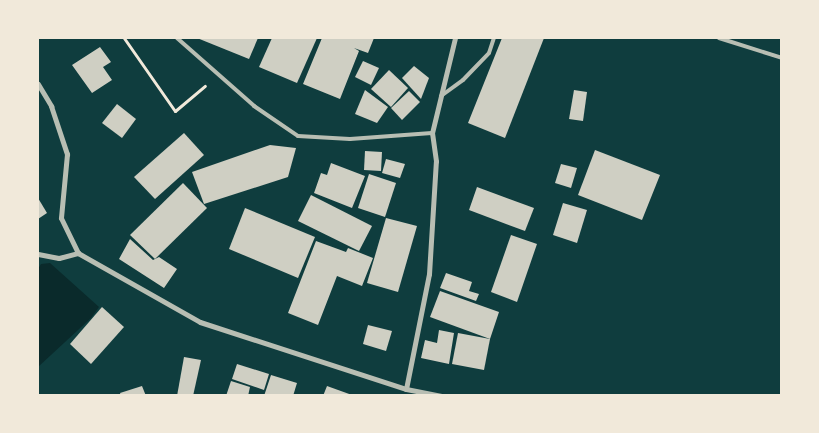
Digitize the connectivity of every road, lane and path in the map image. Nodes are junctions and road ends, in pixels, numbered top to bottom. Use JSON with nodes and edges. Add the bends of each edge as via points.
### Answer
{"nodes":[{"id":1,"x":124,"y":38,"type":"edge"},
{"id":2,"x":176,"y":38,"type":"edge"},
{"id":3,"x":455,"y":38,"type":"edge"},
{"id":4,"x":494,"y":38,"type":"edge"},
{"id":5,"x":719,"y":38,"type":"edge"},
{"id":6,"x":782,"y":58,"type":"edge"},
{"id":7,"x":217,"y":76,"type":"junction"},
{"id":8,"x":38,"y":84,"type":"edge"},
{"id":9,"x":441,"y":96,"type":"junction"},
{"id":10,"x":432,"y":133,"type":"junction"},
{"id":11,"x":78,"y":253,"type":"junction"},
{"id":12,"x":38,"y":254,"type":"edge"},
{"id":13,"x":406,"y":389,"type":"junction"},
{"id":14,"x":441,"y":396,"type":"edge"}],
"edges":[{"from":1,"to":7,"type":"path","via":[[175,111]]},
{"from":2,"to":7,"type":"lane"},
{"from":3,"to":9,"type":"street"},
{"from":4,"to":9,"type":"lane","via":[[489,53],[463,80]]},
{"from":5,"to":6,"type":"lane"},
{"from":7,"to":10,"type":"lane","via":[[298,136],[350,139]]},
{"from":8,"to":11,"type":"street","via":[[51,106],[67,154],[61,218]]},
{"from":9,"to":10,"type":"street"},
{"from":10,"to":13,"type":"street","via":[[436,161],[429,274]]},
{"from":11,"to":12,"type":"street","via":[[59,258]]},
{"from":11,"to":13,"type":"street","via":[[200,322]]},
{"from":13,"to":14,"type":"street"}]}
